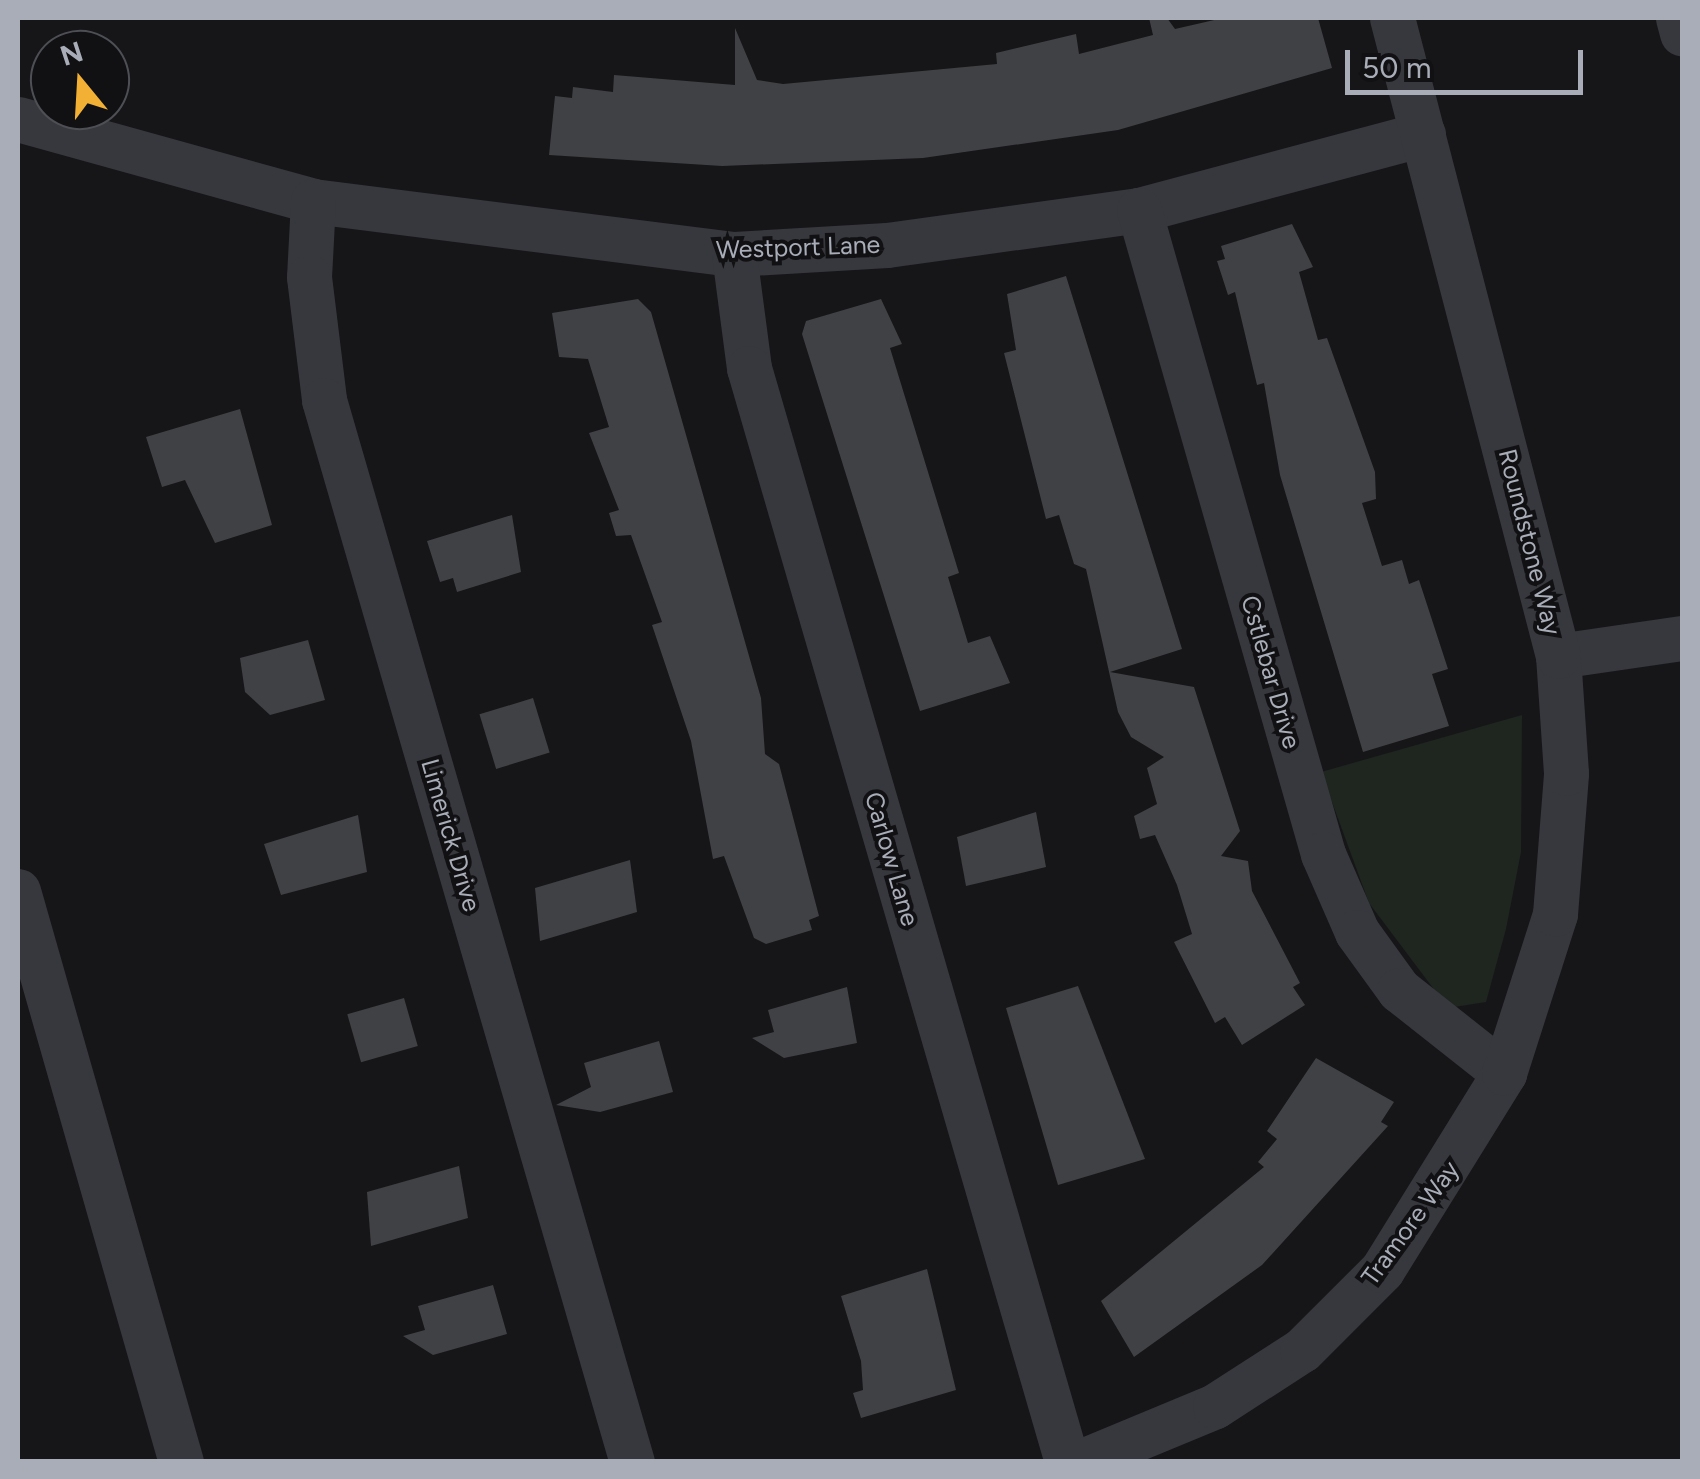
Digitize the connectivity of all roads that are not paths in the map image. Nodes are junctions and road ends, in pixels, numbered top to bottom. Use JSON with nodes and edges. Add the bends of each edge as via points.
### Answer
{"nodes":[{"id":1,"x":1392,"y":18,"type":"edge"},
{"id":2,"x":1678,"y":18,"type":"edge"},
{"id":3,"x":1682,"y":33,"type":"edge"},
{"id":4,"x":18,"y":118,"type":"edge"},
{"id":5,"x":1423,"y":134,"type":"junction"},
{"id":6,"x":312,"y":201,"type":"junction"},
{"id":7,"x":1139,"y":210,"type":"junction"},
{"id":8,"x":734,"y":254,"type":"junction"},
{"id":9,"x":1682,"y":638,"type":"edge"},
{"id":10,"x":1558,"y":656,"type":"junction"},
{"id":11,"x":18,"y":891,"type":"edge"},
{"id":12,"x":26,"y":951,"type":"edge"},
{"id":13,"x":1504,"y":1073,"type":"junction"},
{"id":14,"x":181,"y":1462,"type":"edge"},
{"id":15,"x":632,"y":1462,"type":"edge"},
{"id":16,"x":1066,"y":1462,"type":"edge"},
{"id":17,"x":1080,"y":1462,"type":"edge"}],
"edges":[{"from":1,"to":5,"type":"street","name":"Roundstone Way"},
{"from":2,"to":3,"type":"street"},
{"from":4,"to":6,"type":"street","name":"Westport Lane"},
{"from":5,"to":7,"type":"street","name":"Westport Lane"},
{"from":5,"to":10,"type":"street","name":"Roundstone Way"},
{"from":6,"to":8,"type":"street","name":"Westport Lane"},
{"from":6,"to":15,"type":"street","name":"Limerick Drive","via":[[309,277],[324,400]]},
{"from":7,"to":8,"type":"street","name":"Westport Lane","via":[[886,245]]},
{"from":7,"to":13,"type":"street","name":"Cstlebar Drive","via":[[1324,854],[1358,932],[1399,990]]},
{"from":8,"to":16,"type":"street","name":"Carlow Lane","via":[[749,368]]},
{"from":9,"to":10,"type":"street"},
{"from":10,"to":13,"type":"street","name":"Roundstone Way","via":[[1566,774],[1555,914]]},
{"from":11,"to":12,"type":"street"},
{"from":12,"to":14,"type":"street"},
{"from":13,"to":17,"type":"street","name":"Tramore Way","via":[[1382,1270],[1302,1350],[1215,1406]]}]}
